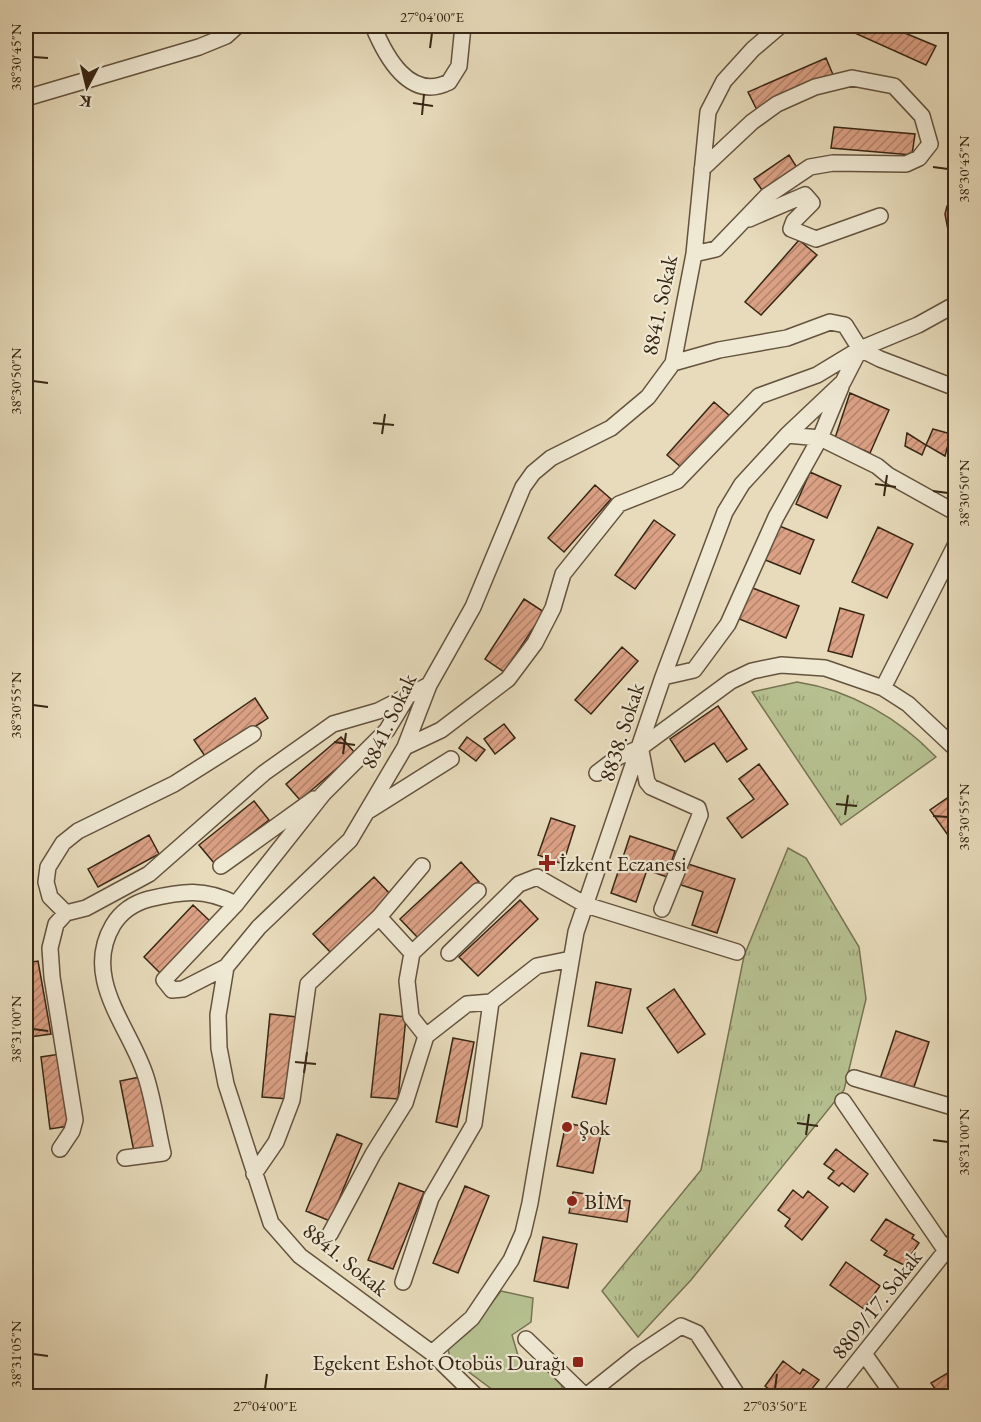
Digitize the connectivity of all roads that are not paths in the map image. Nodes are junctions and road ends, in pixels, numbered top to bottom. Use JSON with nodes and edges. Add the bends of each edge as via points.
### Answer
{"nodes":[{"id":1,"x":237,"y":26,"type":"edge"},
{"id":2,"x":373,"y":26,"type":"edge"},
{"id":3,"x":463,"y":26,"type":"edge"},
{"id":4,"x":780,"y":26,"type":"edge"},
{"id":5,"x":26,"y":98,"type":"edge"},
{"id":6,"x":702,"y":169,"type":"junction"},
{"id":7,"x":880,"y":216,"type":"dead end"},
{"id":8,"x":740,"y":224,"type":"junction"},
{"id":9,"x":694,"y":254,"type":"junction"},
{"id":10,"x":956,"y":304,"type":"edge"},
{"id":11,"x":860,"y":349,"type":"junction"},
{"id":12,"x":673,"y":363,"type":"junction"},
{"id":13,"x":843,"y":382,"type":"junction"},
{"id":14,"x":956,"y":388,"type":"edge"},
{"id":15,"x":787,"y":435,"type":"junction"},
{"id":16,"x":820,"y":438,"type":"junction"},
{"id":17,"x":951,"y":510,"type":"dead end"},
{"id":18,"x":956,"y":544,"type":"edge"},
{"id":19,"x":663,"y":677,"type":"junction"},
{"id":20,"x":429,"y":685,"type":"junction"},
{"id":21,"x":883,"y":688,"type":"junction"},
{"id":22,"x":407,"y":697,"type":"junction"},
{"id":23,"x":253,"y":734,"type":"dead end"},
{"id":24,"x":405,"y":747,"type":"junction"},
{"id":25,"x":640,"y":748,"type":"junction"},
{"id":26,"x":955,"y":749,"type":"edge"},
{"id":27,"x":451,"y":759,"type":"dead end"},
{"id":28,"x":597,"y":773,"type":"dead end"},
{"id":29,"x":323,"y":794,"type":"junction"},
{"id":30,"x":367,"y":811,"type":"junction"},
{"id":31,"x":221,"y":866,"type":"dead end"},
{"id":32,"x":422,"y":866,"type":"dead end"},
{"id":33,"x":478,"y":891,"type":"dead end"},
{"id":34,"x":237,"y":904,"type":"junction"},
{"id":35,"x":586,"y":905,"type":"junction"},
{"id":36,"x":662,"y":909,"type":"dead end"},
{"id":37,"x":66,"y":913,"type":"junction"},
{"id":38,"x":379,"y":917,"type":"junction"},
{"id":39,"x":737,"y":952,"type":"dead end"},
{"id":40,"x":412,"y":953,"type":"junction"},
{"id":41,"x":449,"y":953,"type":"dead end"},
{"id":42,"x":571,"y":959,"type":"junction"},
{"id":43,"x":226,"y":967,"type":"junction"},
{"id":44,"x":491,"y":1002,"type":"junction"},
{"id":45,"x":426,"y":1036,"type":"junction"},
{"id":46,"x":854,"y":1078,"type":"dead end"},
{"id":47,"x":843,"y":1101,"type":"dead end"},
{"id":48,"x":956,"y":1108,"type":"edge"},
{"id":49,"x":60,"y":1149,"type":"dead end"},
{"id":50,"x":125,"y":1158,"type":"dead end"},
{"id":51,"x":254,"y":1174,"type":"junction"},
{"id":52,"x":330,"y":1234,"type":"dead end"},
{"id":53,"x":956,"y":1238,"type":"edge"},
{"id":54,"x":946,"y":1251,"type":"junction"},
{"id":55,"x":403,"y":1282,"type":"dead end"},
{"id":56,"x":526,"y":1339,"type":"dead end"},
{"id":57,"x":432,"y":1353,"type":"junction"},
{"id":58,"x":865,"y":1355,"type":"junction"},
{"id":59,"x":476,"y":1396,"type":"edge"},
{"id":60,"x":586,"y":1396,"type":"edge"},
{"id":61,"x":738,"y":1396,"type":"edge"},
{"id":62,"x":830,"y":1396,"type":"edge"},
{"id":63,"x":894,"y":1396,"type":"edge"}],
"edges":[{"from":1,"to":5,"type":"street","via":[[226,36],[199,48]]},
{"from":2,"to":3,"type":"street","via":[[385,55],[400,73],[429,87],[449,82],[459,66]]},
{"from":4,"to":6,"type":"street","name":"8841. Sokak","via":[[724,81],[708,112]]},
{"from":6,"to":8,"type":"street","via":[[777,104],[815,87],[852,78],[894,86],[922,116],[930,144],[919,158],[906,164],[810,167],[767,196]]},
{"from":6,"to":9,"type":"street","name":"8841. Sokak"},
{"from":7,"to":8,"type":"street","via":[[816,239],[804,236],[791,229],[812,203],[805,195]]},
{"from":8,"to":9,"type":"street","via":[[716,249]]},
{"from":9,"to":12,"type":"street","name":"8841. Sokak"},
{"from":10,"to":11,"type":"street","via":[[910,329]]},
{"from":11,"to":12,"type":"street","via":[[845,325],[830,322],[788,338]]},
{"from":11,"to":13,"type":"street","name":"8838. Sokak"},
{"from":11,"to":14,"type":"street"},
{"from":11,"to":24,"type":"street","via":[[817,375],[759,396],[678,481],[619,504],[563,574],[553,608],[535,643],[508,679],[441,730]]},
{"from":12,"to":20,"type":"street","name":"8841. Sokak","via":[[648,397],[611,429],[550,458],[533,473],[523,487],[473,607]]},
{"from":13,"to":15,"type":"street","name":"8838. Sokak"},
{"from":13,"to":16,"type":"street"},
{"from":15,"to":16,"type":"street"},
{"from":15,"to":19,"type":"street","name":"8838. Sokak","via":[[742,484],[725,512]]},
{"from":16,"to":17,"type":"street","via":[[878,466]]},
{"from":16,"to":19,"type":"street","via":[[776,517],[728,624],[694,670]]},
{"from":18,"to":21,"type":"street"},
{"from":19,"to":25,"type":"street","name":"8838. Sokak"},
{"from":20,"to":22,"type":"street"},
{"from":20,"to":24,"type":"street","name":"8841. Sokak"},
{"from":21,"to":25,"type":"street","via":[[825,668],[781,665],[752,671],[731,681]]},
{"from":21,"to":26,"type":"street","via":[[908,704]]},
{"from":22,"to":29,"type":"street","via":[[387,730]]},
{"from":22,"to":37,"type":"street","via":[[378,711],[333,724],[264,773],[149,874],[86,908]]},
{"from":23,"to":37,"type":"street","via":[[174,784],[78,831],[63,843],[48,867],[46,882],[50,897]]},
{"from":24,"to":30,"type":"street","name":"8841. Sokak"},
{"from":25,"to":28,"type":"street","via":[[618,757]]},
{"from":25,"to":35,"type":"street","name":"8838. Sokak"},
{"from":25,"to":36,"type":"street","via":[[651,787],[698,808],[700,815]]},
{"from":27,"to":30,"type":"street"},
{"from":29,"to":31,"type":"street"},
{"from":29,"to":34,"type":"street"},
{"from":30,"to":43,"type":"street","name":"8841. Sokak","via":[[350,840],[259,927]]},
{"from":32,"to":38,"type":"street"},
{"from":33,"to":40,"type":"street"},
{"from":34,"to":43,"type":"street","via":[[164,980],[172,990],[183,989]]},
{"from":34,"to":50,"type":"street","via":[[214,892],[171,894],[136,903],[117,919],[107,935],[100,969],[146,1077],[163,1153]]},
{"from":35,"to":39,"type":"street"},
{"from":35,"to":41,"type":"street","via":[[543,879],[530,879],[519,884]]},
{"from":35,"to":42,"type":"street","name":"8838. Sokak"},
{"from":37,"to":49,"type":"street","via":[[54,930],[50,948],[75,1120]]},
{"from":38,"to":40,"type":"street"},
{"from":38,"to":51,"type":"street","via":[[308,984],[292,1100],[276,1142]]},
{"from":40,"to":45,"type":"street","via":[[407,981],[411,1017]]},
{"from":42,"to":44,"type":"street","via":[[537,966]]},
{"from":42,"to":57,"type":"street","name":"8838. Sokak","via":[[523,1233],[511,1260],[472,1318]]},
{"from":43,"to":51,"type":"street","name":"8841. Sokak","via":[[218,1015],[219,1048]]},
{"from":44,"to":45,"type":"street","via":[[467,1004]]},
{"from":44,"to":55,"type":"street","via":[[474,1124],[431,1198]]},
{"from":45,"to":52,"type":"street","via":[[405,1103]]},
{"from":46,"to":48,"type":"street"},
{"from":47,"to":54,"type":"street"},
{"from":51,"to":57,"type":"street","name":"8841. Sokak","via":[[272,1223],[300,1256]]},
{"from":53,"to":54,"type":"street","name":"8809/17. Sokak"},
{"from":54,"to":58,"type":"street","name":"8809/17. Sokak"},
{"from":56,"to":60,"type":"street"},
{"from":57,"to":59,"type":"street","name":"8841. Sokak"},
{"from":58,"to":62,"type":"street","name":"8809/17. Sokak"},
{"from":58,"to":63,"type":"street"},
{"from":60,"to":61,"type":"street","via":[[681,1326],[697,1333]]}]}
